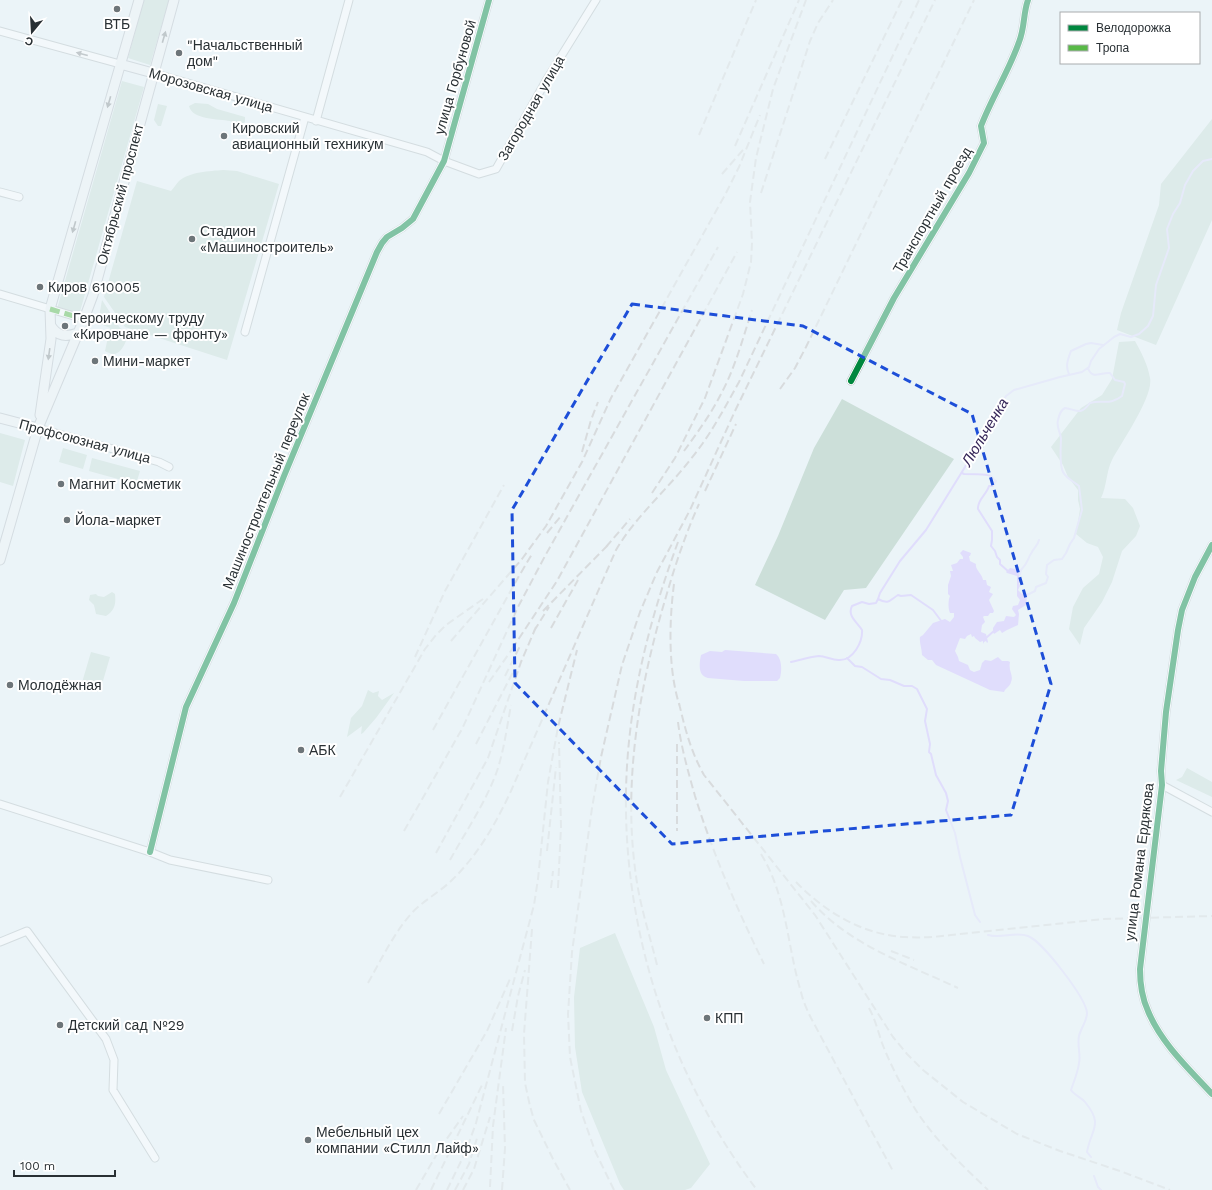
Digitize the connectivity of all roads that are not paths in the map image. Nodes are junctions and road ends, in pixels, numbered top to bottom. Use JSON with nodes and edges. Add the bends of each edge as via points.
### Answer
{"nodes":[{"id":1,"x":139,"y":0,"type":"edge"},
{"id":2,"x":174,"y":0,"type":"edge"},
{"id":3,"x":349,"y":0,"type":"edge"},
{"id":4,"x":489,"y":0,"type":"edge"},
{"id":5,"x":596,"y":0,"type":"edge"},
{"id":6,"x":1028,"y":0,"type":"edge"},
{"id":7,"x":0,"y":31,"type":"edge"},
{"id":8,"x":120,"y":64,"type":"junction"},
{"id":9,"x":153,"y":73,"type":"junction"},
{"id":10,"x":304,"y":117,"type":"junction"},
{"id":11,"x":316,"y":121,"type":"junction"},
{"id":12,"x":444,"y":161,"type":"junction"},
{"id":13,"x":0,"y":192,"type":"edge"},
{"id":14,"x":19,"y":197,"type":"dead end"},
{"id":15,"x":0,"y":294,"type":"edge"},
{"id":16,"x":50,"y":309,"type":"junction"},
{"id":17,"x":84,"y":319,"type":"junction"},
{"id":18,"x":50,"y":326,"type":"junction"},
{"id":19,"x":244,"y":332,"type":"dead end"},
{"id":20,"x":78,"y":333,"type":"junction"},
{"id":21,"x":851,"y":381,"type":"dead end"},
{"id":22,"x":0,"y":418,"type":"edge"},
{"id":23,"x":38,"y":428,"type":"junction"},
{"id":24,"x":169,"y":467,"type":"dead end"},
{"id":25,"x":1212,"y":545,"type":"edge"},
{"id":26,"x":0,"y":560,"type":"edge"},
{"id":27,"x":1162,"y":785,"type":"junction"},
{"id":28,"x":0,"y":804,"type":"edge"},
{"id":29,"x":1212,"y":812,"type":"edge"},
{"id":30,"x":150,"y":852,"type":"junction"},
{"id":31,"x":268,"y":880,"type":"dead end"},
{"id":32,"x":0,"y":942,"type":"edge"},
{"id":33,"x":1212,"y":1094,"type":"edge"},
{"id":34,"x":154,"y":1158,"type":"dead end"}],
"edges":[{"from":1,"to":8,"type":"main road","name":"Октябрьский проспект"},
{"from":9,"to":2,"type":"main road","name":"Октябрьский проспект","one_way":true},
{"from":3,"to":11,"type":"street"},
{"from":4,"to":12,"type":"street","name":"улица Горбуновой"},
{"from":5,"to":12,"type":"street","name":"Загородная улица","via":[[496,169],[479,174]]},
{"from":6,"to":21,"type":"street","name":"Транспортный проезд","via":[[1019,44],[981,126],[984,140],[982,148],[894,298]]},
{"from":8,"to":7,"type":"street","name":"Морозовская улица","one_way":true},
{"from":8,"to":9,"type":"main road","name":"Морозовская улица"},
{"from":8,"to":16,"type":"main road","name":"Октябрьский проспект","one_way":true},
{"from":9,"to":10,"type":"street","name":"Морозовская улица"},
{"from":9,"to":17,"type":"main road","name":"Октябрьский проспект","via":[[93,295]]},
{"from":10,"to":11,"type":"street","name":"Морозовская улица"},
{"from":10,"to":19,"type":"street"},
{"from":11,"to":12,"type":"street","name":"Морозовская улица","via":[[427,152]]},
{"from":12,"to":30,"type":"street","name":"Машиностроительный переулок","via":[[413,219],[387,236],[377,252],[234,604],[186,707]]},
{"from":13,"to":14,"type":"street"},
{"from":15,"to":16,"type":"street"},
{"from":16,"to":17,"type":"street"},
{"from":16,"to":18,"type":"main road","name":"Октябрьский проспект"},
{"from":17,"to":20,"type":"main road","name":"Октябрьский проспект"},
{"from":18,"to":20,"type":"main road","via":[[64,336]]},
{"from":18,"to":23,"type":"main road","name":"Октябрьский проспект","one_way":true,"via":[[51,339]]},
{"from":20,"to":23,"type":"main road","name":"Октябрьский проспект"},
{"from":22,"to":23,"type":"main road","name":"Профсоюзная улица"},
{"from":23,"to":24,"type":"street","name":"Профсоюзная улица"},
{"from":23,"to":26,"type":"main road","name":"Октябрьский проспект"},
{"from":25,"to":27,"type":"street","name":"улица Романа Ердякова","via":[[1195,577],[1182,610],[1166,712]]},
{"from":27,"to":29,"type":"street"},
{"from":27,"to":33,"type":"street","name":"улица Романа Ердякова","via":[[1141,946],[1141,985],[1148,1012],[1159,1031]]},
{"from":28,"to":30,"type":"street"},
{"from":30,"to":31,"type":"street","via":[[170,860]]},
{"from":32,"to":34,"type":"street","via":[[27,931],[106,1039],[114,1060],[113,1090]]}]}
